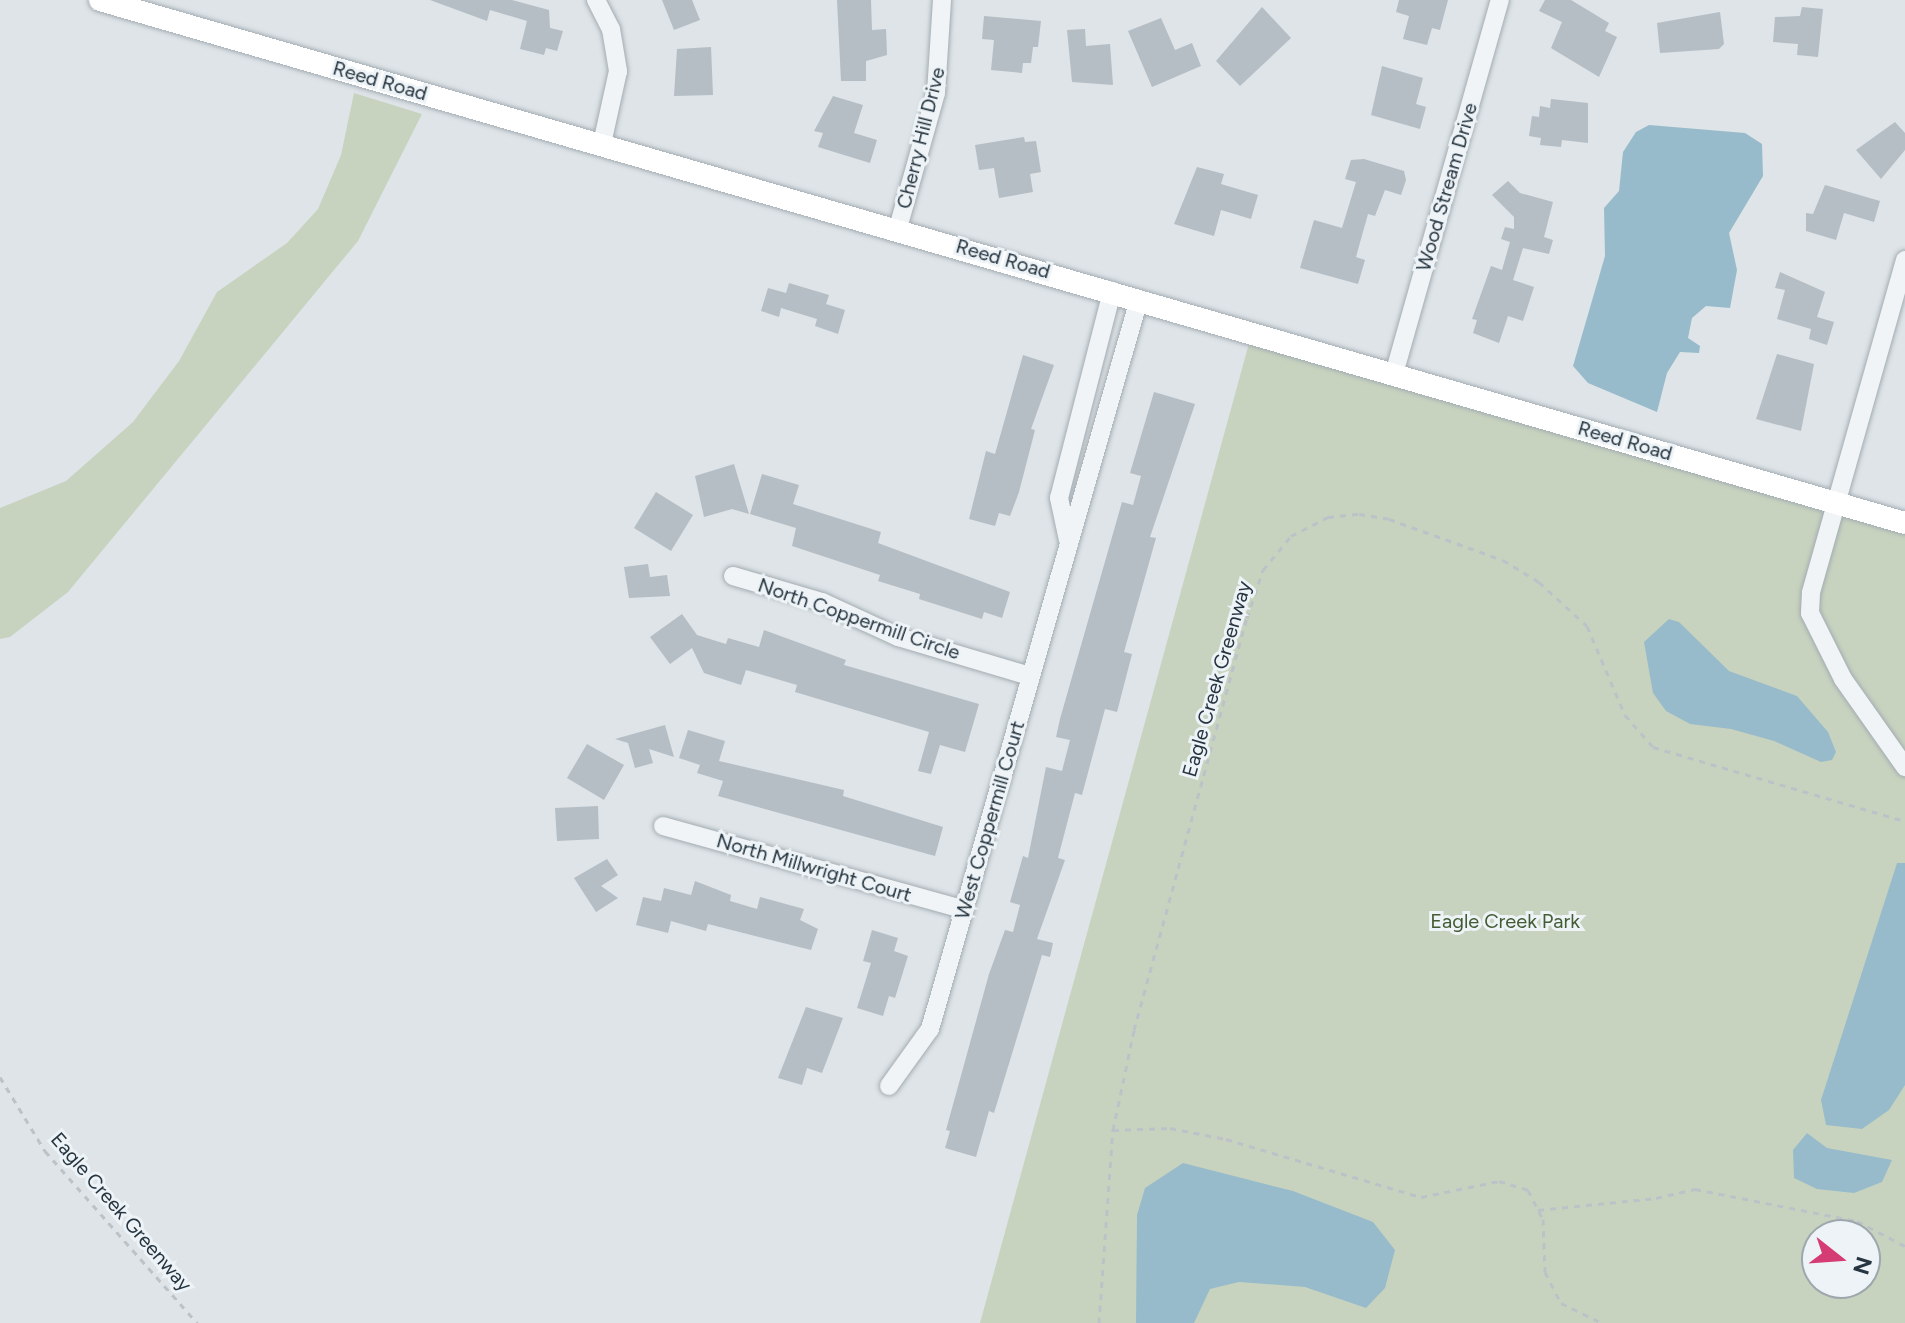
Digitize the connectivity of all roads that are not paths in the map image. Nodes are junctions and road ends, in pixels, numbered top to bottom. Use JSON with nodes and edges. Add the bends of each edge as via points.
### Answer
{"nodes":[{"id":1,"x":100,"y":0,"type":"edge"},
{"id":2,"x":596,"y":0,"type":"edge"},
{"id":3,"x":942,"y":0,"type":"edge"},
{"id":4,"x":1500,"y":0,"type":"edge"},
{"id":5,"x":602,"y":144,"type":"junction"},
{"id":6,"x":898,"y":228,"type":"junction"},
{"id":7,"x":1905,"y":260,"type":"edge"},
{"id":8,"x":1112,"y":291,"type":"junction"},
{"id":9,"x":1139,"y":299,"type":"junction"},
{"id":10,"x":1394,"y":374,"type":"junction"},
{"id":11,"x":1836,"y":502,"type":"junction"},
{"id":12,"x":1905,"y":523,"type":"edge"},
{"id":13,"x":1069,"y":543,"type":"junction"},
{"id":14,"x":733,"y":576,"type":"dead end"},
{"id":15,"x":1030,"y":676,"type":"junction"},
{"id":16,"x":1905,"y":767,"type":"edge"},
{"id":17,"x":663,"y":826,"type":"dead end"},
{"id":18,"x":965,"y":910,"type":"junction"},
{"id":19,"x":889,"y":1086,"type":"dead end"}],
"edges":[{"from":1,"to":5,"type":"main road","name":"Reed Road"},
{"from":2,"to":5,"type":"street","via":[[611,29],[618,71]]},
{"from":3,"to":6,"type":"street","name":"Cherry Hill Drive","via":[[936,93]]},
{"from":4,"to":10,"type":"street","name":"Wood Stream Drive"},
{"from":5,"to":6,"type":"main road","name":"Reed Road"},
{"from":6,"to":8,"type":"main road","name":"Reed Road"},
{"from":7,"to":11,"type":"street"},
{"from":8,"to":9,"type":"main road","name":"Reed Road"},
{"from":8,"to":13,"type":"street","name":"West Coppermill Court","via":[[1059,498]]},
{"from":9,"to":10,"type":"main road","name":"Reed Road"},
{"from":9,"to":13,"type":"street","name":"West Coppermill Court"},
{"from":10,"to":11,"type":"main road","name":"Reed Road"},
{"from":11,"to":12,"type":"main road","name":"Reed Road"},
{"from":11,"to":16,"type":"street","via":[[1810,613],[1843,679]]},
{"from":13,"to":15,"type":"street","name":"West Coppermill Court"},
{"from":14,"to":15,"type":"street","name":"North Coppermill Circle","via":[[822,602],[898,637]]},
{"from":15,"to":18,"type":"street","name":"West Coppermill Court"},
{"from":17,"to":18,"type":"street","name":"North Millwright Court"},
{"from":18,"to":19,"type":"street","name":"West Coppermill Court","via":[[930,1029]]}]}
